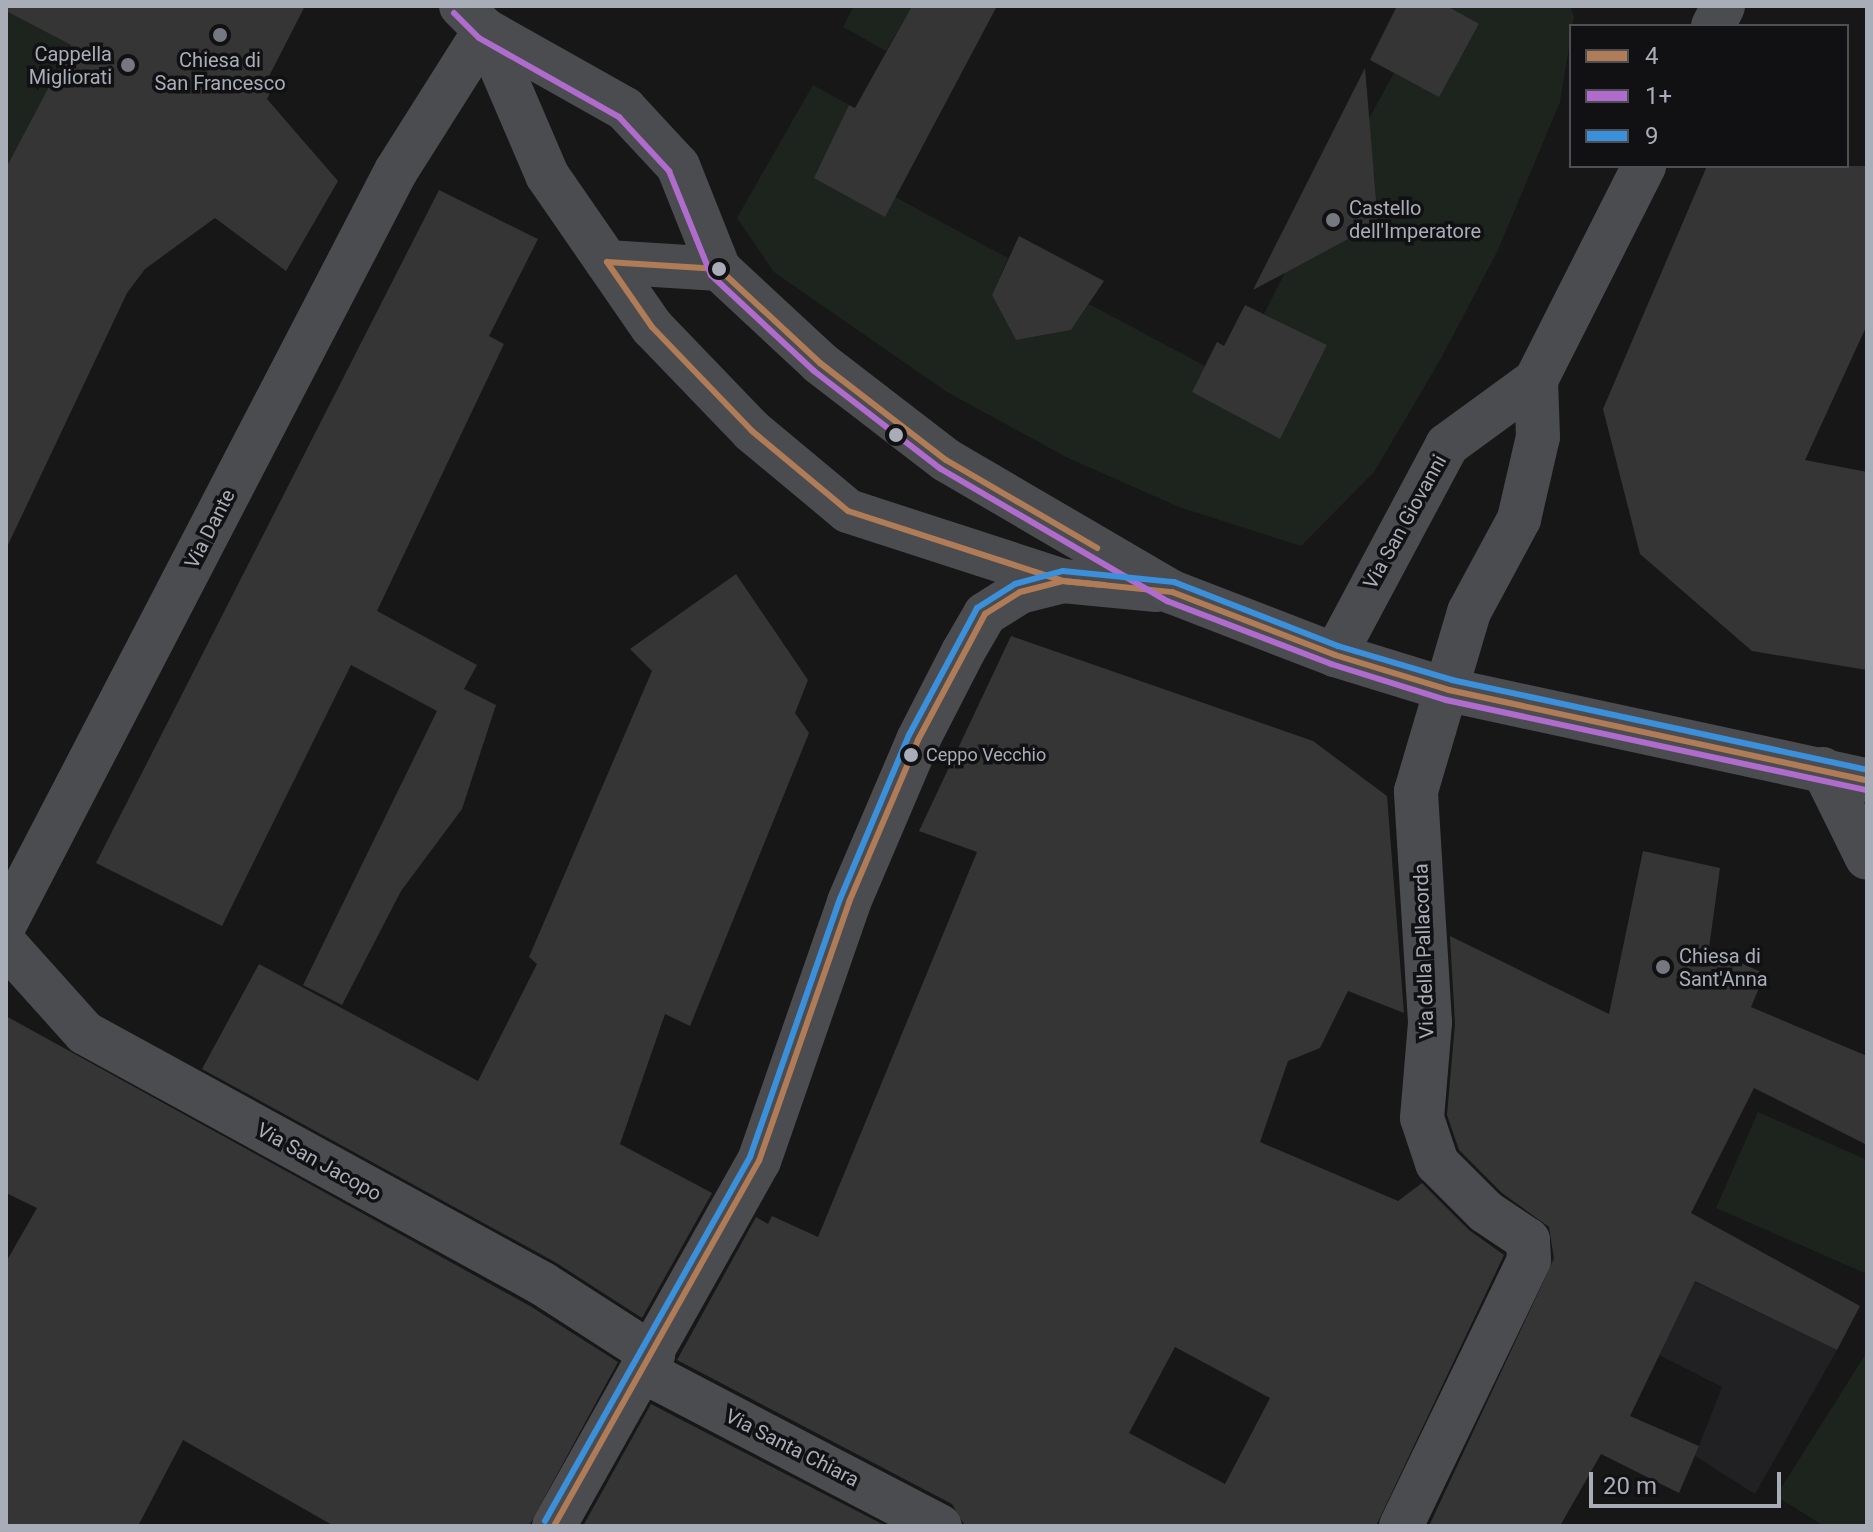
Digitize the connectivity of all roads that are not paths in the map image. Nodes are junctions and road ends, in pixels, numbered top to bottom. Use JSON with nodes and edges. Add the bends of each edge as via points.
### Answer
{"nodes":[{"id":1,"x":1723,"y":6,"type":"edge"},
{"id":2,"x":473,"y":18,"type":"edge"},
{"id":3,"x":1714,"y":24,"type":"edge"},
{"id":4,"x":1643,"y":168,"type":"edge"},
{"id":5,"x":607,"y":262,"type":"junction"},
{"id":6,"x":719,"y":269,"type":"junction"},
{"id":7,"x":1536,"y":380,"type":"junction"},
{"id":8,"x":1063,"y":581,"type":"junction"},
{"id":9,"x":1172,"y":592,"type":"junction"},
{"id":10,"x":1335,"y":655,"type":"junction"},
{"id":11,"x":1449,"y":690,"type":"junction"},
{"id":12,"x":1823,"y":769,"type":"junction"},
{"id":13,"x":1867,"y":780,"type":"edge"},
{"id":14,"x":1867,"y":858,"type":"edge"},
{"id":15,"x":6,"y":922,"type":"edge"},
{"id":16,"x":6,"y":945,"type":"edge"},
{"id":17,"x":648,"y":1363,"type":"junction"},
{"id":18,"x":554,"y":1526,"type":"edge"},
{"id":19,"x":940,"y":1526,"type":"edge"},
{"id":20,"x":1401,"y":1526,"type":"edge"}],
"edges":[{"from":1,"to":3,"type":"street"},
{"from":2,"to":5,"type":"street","via":[[547,175]]},
{"from":2,"to":6,"type":"street","via":[[625,109],[678,166]]},
{"from":2,"to":15,"type":"street","name":"Via Dante","via":[[417,136]]},
{"from":4,"to":7,"type":"street","name":"Via San Giovanni"},
{"from":5,"to":6,"type":"street"},
{"from":5,"to":8,"type":"street","via":[[652,327],[752,431],[848,511]]},
{"from":6,"to":9,"type":"street","via":[[820,363],[946,460]]},
{"from":7,"to":10,"type":"street","name":"Via San Giovanni","via":[[1447,445]]},
{"from":7,"to":11,"type":"street","name":"Via San Giovanni","via":[[1538,437],[1519,519],[1469,612]]},
{"from":8,"to":9,"type":"street"},
{"from":8,"to":17,"type":"street","via":[[1020,592],[985,614],[963,652],[918,740],[849,902],[759,1161]]},
{"from":9,"to":10,"type":"street"},
{"from":10,"to":11,"type":"street"},
{"from":11,"to":12,"type":"street"},
{"from":11,"to":20,"type":"street","name":"Via della Pallacorda","via":[[1416,791],[1430,1022],[1422,1118],[1437,1163],[1486,1212],[1528,1240],[1529,1260]]},
{"from":12,"to":13,"type":"street"},
{"from":12,"to":14,"type":"street"},
{"from":16,"to":17,"type":"street","name":"Via San Jacopo","via":[[85,1033],[543,1284]]},
{"from":17,"to":18,"type":"street"},
{"from":17,"to":19,"type":"street","name":"Via Santa Chiara"}]}
